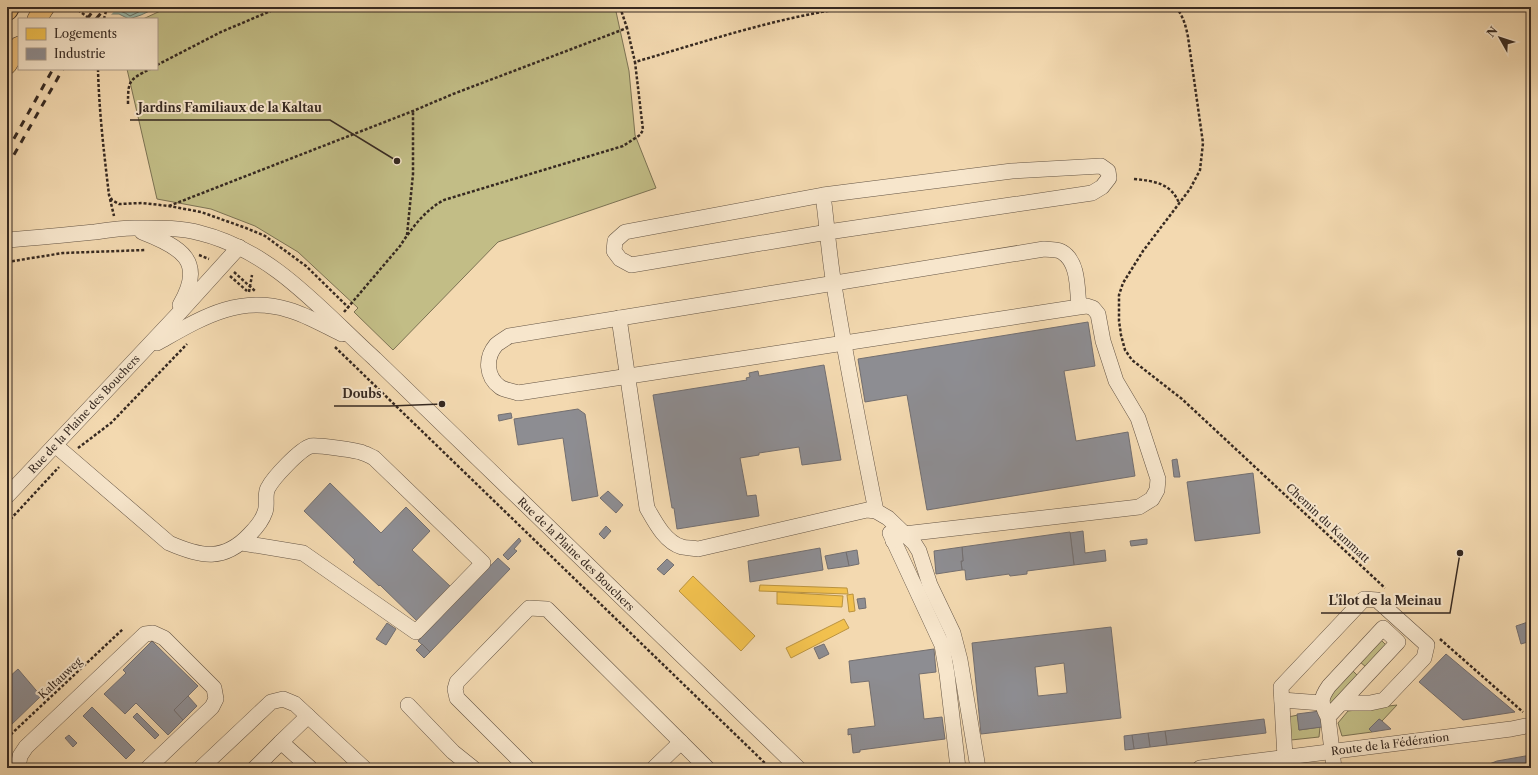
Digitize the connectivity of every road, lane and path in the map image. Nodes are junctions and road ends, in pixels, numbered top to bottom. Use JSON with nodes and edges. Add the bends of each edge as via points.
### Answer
{"nodes":[{"id":1,"x":74,"y":7,"type":"edge"},
{"id":2,"x":107,"y":7,"type":"edge"},
{"id":3,"x":280,"y":7,"type":"edge"},
{"id":4,"x":620,"y":7,"type":"edge"},
{"id":5,"x":853,"y":7,"type":"edge"},
{"id":6,"x":1176,"y":7,"type":"edge"},
{"id":7,"x":89,"y":18,"type":"edge"},
{"id":8,"x":104,"y":18,"type":"edge"},
{"id":9,"x":627,"y":28,"type":"junction"},
{"id":10,"x":18,"y":48,"type":"edge"},
{"id":11,"x":635,"y":62,"type":"junction"},
{"id":12,"x":158,"y":64,"type":"edge"},
{"id":13,"x":7,"y":65,"type":"edge"},
{"id":14,"x":98,"y":70,"type":"edge"},
{"id":15,"x":148,"y":70,"type":"edge"},
{"id":16,"x":128,"y":104,"type":"dead end"},
{"id":17,"x":413,"y":111,"type":"junction"},
{"id":18,"x":1134,"y":179,"type":"dead end"},
{"id":19,"x":823,"y":195,"type":"junction"},
{"id":20,"x":1179,"y":203,"type":"junction"},
{"id":21,"x":169,"y":206,"type":"junction"},
{"id":22,"x":132,"y":228,"type":"junction"},
{"id":23,"x":828,"y":232,"type":"junction"},
{"id":24,"x":407,"y":235,"type":"junction"},
{"id":25,"x":28,"y":238,"type":"junction"},
{"id":26,"x":7,"y":240,"type":"edge"},
{"id":27,"x":7,"y":247,"type":"edge"},
{"id":28,"x":239,"y":247,"type":"junction"},
{"id":29,"x":151,"y":250,"type":"dead end"},
{"id":30,"x":7,"y":262,"type":"edge"},
{"id":31,"x":252,"y":275,"type":"dead end"},
{"id":32,"x":834,"y":283,"type":"junction"},
{"id":33,"x":249,"y":293,"type":"dead end"},
{"id":34,"x":353,"y":302,"type":"dead end"},
{"id":35,"x":1079,"y":307,"type":"junction"},
{"id":36,"x":349,"y":308,"type":"dead end"},
{"id":37,"x":619,"y":318,"type":"junction"},
{"id":38,"x":354,"y":340,"type":"junction"},
{"id":39,"x":844,"y":343,"type":"junction"},
{"id":40,"x":144,"y":350,"type":"junction"},
{"id":41,"x":628,"y":376,"type":"junction"},
{"id":42,"x":54,"y":445,"type":"junction"},
{"id":43,"x":7,"y":496,"type":"edge"},
{"id":44,"x":882,"y":515,"type":"junction"},
{"id":45,"x":899,"y":538,"type":"junction"},
{"id":46,"x":242,"y":543,"type":"junction"},
{"id":47,"x":1385,"y":588,"type":"dead end"},
{"id":48,"x":123,"y":629,"type":"dead end"},
{"id":49,"x":1438,"y":637,"type":"dead end"},
{"id":50,"x":1353,"y":661,"type":"junction"},
{"id":51,"x":1368,"y":674,"type":"junction"},
{"id":52,"x":1282,"y":700,"type":"junction"},
{"id":53,"x":1322,"y":703,"type":"junction"},
{"id":54,"x":1342,"y":703,"type":"junction"},
{"id":55,"x":408,"y":705,"type":"dead end"},
{"id":56,"x":308,"y":716,"type":"junction"},
{"id":57,"x":1328,"y":717,"type":"junction"},
{"id":58,"x":1529,"y":720,"type":"edge"},
{"id":59,"x":7,"y":738,"type":"edge"},
{"id":60,"x":281,"y":742,"type":"junction"},
{"id":61,"x":681,"y":742,"type":"junction"},
{"id":62,"x":1332,"y":752,"type":"junction"},
{"id":63,"x":1285,"y":757,"type":"junction"},
{"id":64,"x":14,"y":767,"type":"edge"},
{"id":65,"x":148,"y":768,"type":"edge"},
{"id":66,"x":201,"y":768,"type":"edge"},
{"id":67,"x":255,"y":768,"type":"edge"},
{"id":68,"x":310,"y":768,"type":"edge"},
{"id":69,"x":364,"y":768,"type":"edge"},
{"id":70,"x":473,"y":768,"type":"edge"},
{"id":71,"x":526,"y":768,"type":"edge"},
{"id":72,"x":654,"y":768,"type":"edge"},
{"id":73,"x":707,"y":768,"type":"edge"},
{"id":74,"x":798,"y":768,"type":"edge"},
{"id":75,"x":958,"y":768,"type":"edge"},
{"id":76,"x":978,"y":768,"type":"edge"},
{"id":77,"x":1200,"y":768,"type":"edge"},
{"id":78,"x":1334,"y":768,"type":"edge"}],
"edges":[{"from":1,"to":7,"type":"path"},
{"from":2,"to":8,"type":"path"},
{"from":3,"to":12,"type":"path","via":[[221,32]]},
{"from":4,"to":9,"type":"path"},
{"from":5,"to":11,"type":"path","via":[[801,15]]},
{"from":6,"to":20,"type":"path","name":"Chemin du Kammatt","via":[[1183,18],[1188,36],[1203,143],[1200,170]]},
{"from":9,"to":11,"type":"path"},
{"from":9,"to":17,"type":"path"},
{"from":10,"to":13,"type":"main road"},
{"from":11,"to":24,"type":"path","via":[[643,130],[640,134],[623,146],[444,200],[435,204]]},
{"from":14,"to":21,"type":"path","via":[[100,115],[111,198],[119,204]]},
{"from":15,"to":16,"type":"path","via":[[132,80],[128,86]]},
{"from":17,"to":21,"type":"path"},
{"from":17,"to":24,"type":"path","via":[[413,174]]},
{"from":18,"to":20,"type":"path","via":[[1168,187],[1176,195]]},
{"from":19,"to":23,"type":"street"},
{"from":19,"to":23,"type":"street","via":[[625,232],[615,241],[614,251],[620,259],[631,265]]},
{"from":19,"to":23,"type":"street","via":[[1012,171],[1101,166],[1108,172],[1108,178],[1102,187],[1092,193]]},
{"from":20,"to":47,"type":"path","name":"Chemin du Kammatt","via":[[1123,283],[1118,308],[1120,336],[1125,350],[1132,360],[1182,399]]},
{"from":21,"to":36,"type":"path","via":[[201,212],[265,236],[306,266]]},
{"from":22,"to":25,"type":"street"},
{"from":22,"to":28,"type":"street","via":[[168,228],[200,232]]},
{"from":22,"to":40,"type":"street","via":[[160,238],[179,249],[188,260],[191,276],[179,306]]},
{"from":23,"to":32,"type":"street"},
{"from":24,"to":34,"type":"path"},
{"from":25,"to":26,"type":"street"},
{"from":25,"to":27,"type":"street"},
{"from":28,"to":38,"type":"street","name":"Rue de la Plaine des Bouchers","via":[[285,276]]},
{"from":28,"to":40,"type":"street","name":"Rue de la Plaine des Bouchers"},
{"from":29,"to":30,"type":"path","via":[[63,253]]},
{"from":31,"to":33,"type":"path"},
{"from":32,"to":35,"type":"street","via":[[1044,249],[1061,251],[1070,258],[1074,266]]},
{"from":32,"to":37,"type":"street"},
{"from":32,"to":39,"type":"street"},
{"from":35,"to":39,"type":"street"},
{"from":35,"to":45,"type":"street","via":[[1093,308],[1098,314],[1102,341],[1116,381],[1138,418],[1158,479],[1158,490],[1152,499],[1139,507]]},
{"from":37,"to":41,"type":"street"},
{"from":37,"to":41,"type":"street","via":[[509,336],[497,344],[490,353],[488,364],[491,376],[500,388],[518,393]]},
{"from":38,"to":40,"type":"street","name":"Rue de la Plaine des Bouchers","via":[[289,310],[252,304],[213,313]]},
{"from":38,"to":74,"type":"street","name":"Rue de la Plaine des Bouchers"},
{"from":39,"to":41,"type":"street"},
{"from":39,"to":44,"type":"street"},
{"from":40,"to":42,"type":"street","name":"Rue de la Plaine des Bouchers"},
{"from":41,"to":44,"type":"street","via":[[646,508],[657,527],[681,546],[698,549],[867,510]]},
{"from":42,"to":43,"type":"street","name":"Rue de la Plaine des Bouchers"},
{"from":42,"to":46,"type":"street","via":[[169,543],[187,551],[207,555],[224,553]]},
{"from":44,"to":45,"type":"street","via":[[888,531]]},
{"from":45,"to":75,"type":"street","via":[[942,645]]},
{"from":45,"to":76,"type":"street","via":[[919,551],[930,585],[953,633]]},
{"from":46,"to":46,"type":"street","via":[[303,553],[416,632],[483,563],[374,458],[363,452],[313,446],[304,449],[271,482],[261,523]]},
{"from":48,"to":59,"type":"path","name":"Kaltauweg"},
{"from":49,"to":58,"type":"path"},
{"from":50,"to":51,"type":"street"},
{"from":50,"to":51,"type":"street","via":[[1383,628],[1398,642]]},
{"from":50,"to":53,"type":"street","via":[[1328,686],[1322,696]]},
{"from":51,"to":54,"type":"street"},
{"from":52,"to":53,"type":"street"},
{"from":52,"to":54,"type":"street","via":[[1281,687],[1364,599],[1377,600],[1427,645],[1424,658],[1384,700]]},
{"from":52,"to":63,"type":"street"},
{"from":53,"to":57,"type":"street"},
{"from":54,"to":57,"type":"street"},
{"from":55,"to":70,"type":"street","via":[[453,752]]},
{"from":56,"to":60,"type":"street"},
{"from":56,"to":66,"type":"street","via":[[295,704],[283,699],[271,702]]},
{"from":56,"to":69,"type":"street"},
{"from":57,"to":62,"type":"street"},
{"from":58,"to":62,"type":"street","name":"Route de la Fédération","via":[[1511,729]]},
{"from":60,"to":67,"type":"street"},
{"from":60,"to":68,"type":"street"},
{"from":61,"to":71,"type":"street","via":[[547,610],[529,608],[457,682],[455,689],[457,698]]},
{"from":61,"to":72,"type":"street"},
{"from":61,"to":73,"type":"street"},
{"from":62,"to":63,"type":"street","name":"Route de la Fédération"},
{"from":62,"to":78,"type":"street"},
{"from":63,"to":77,"type":"street","name":"Route de la Fédération"},
{"from":64,"to":65,"type":"street","via":[[26,747],[145,634],[153,633],[164,638],[214,688],[216,698],[212,707]]}]}
